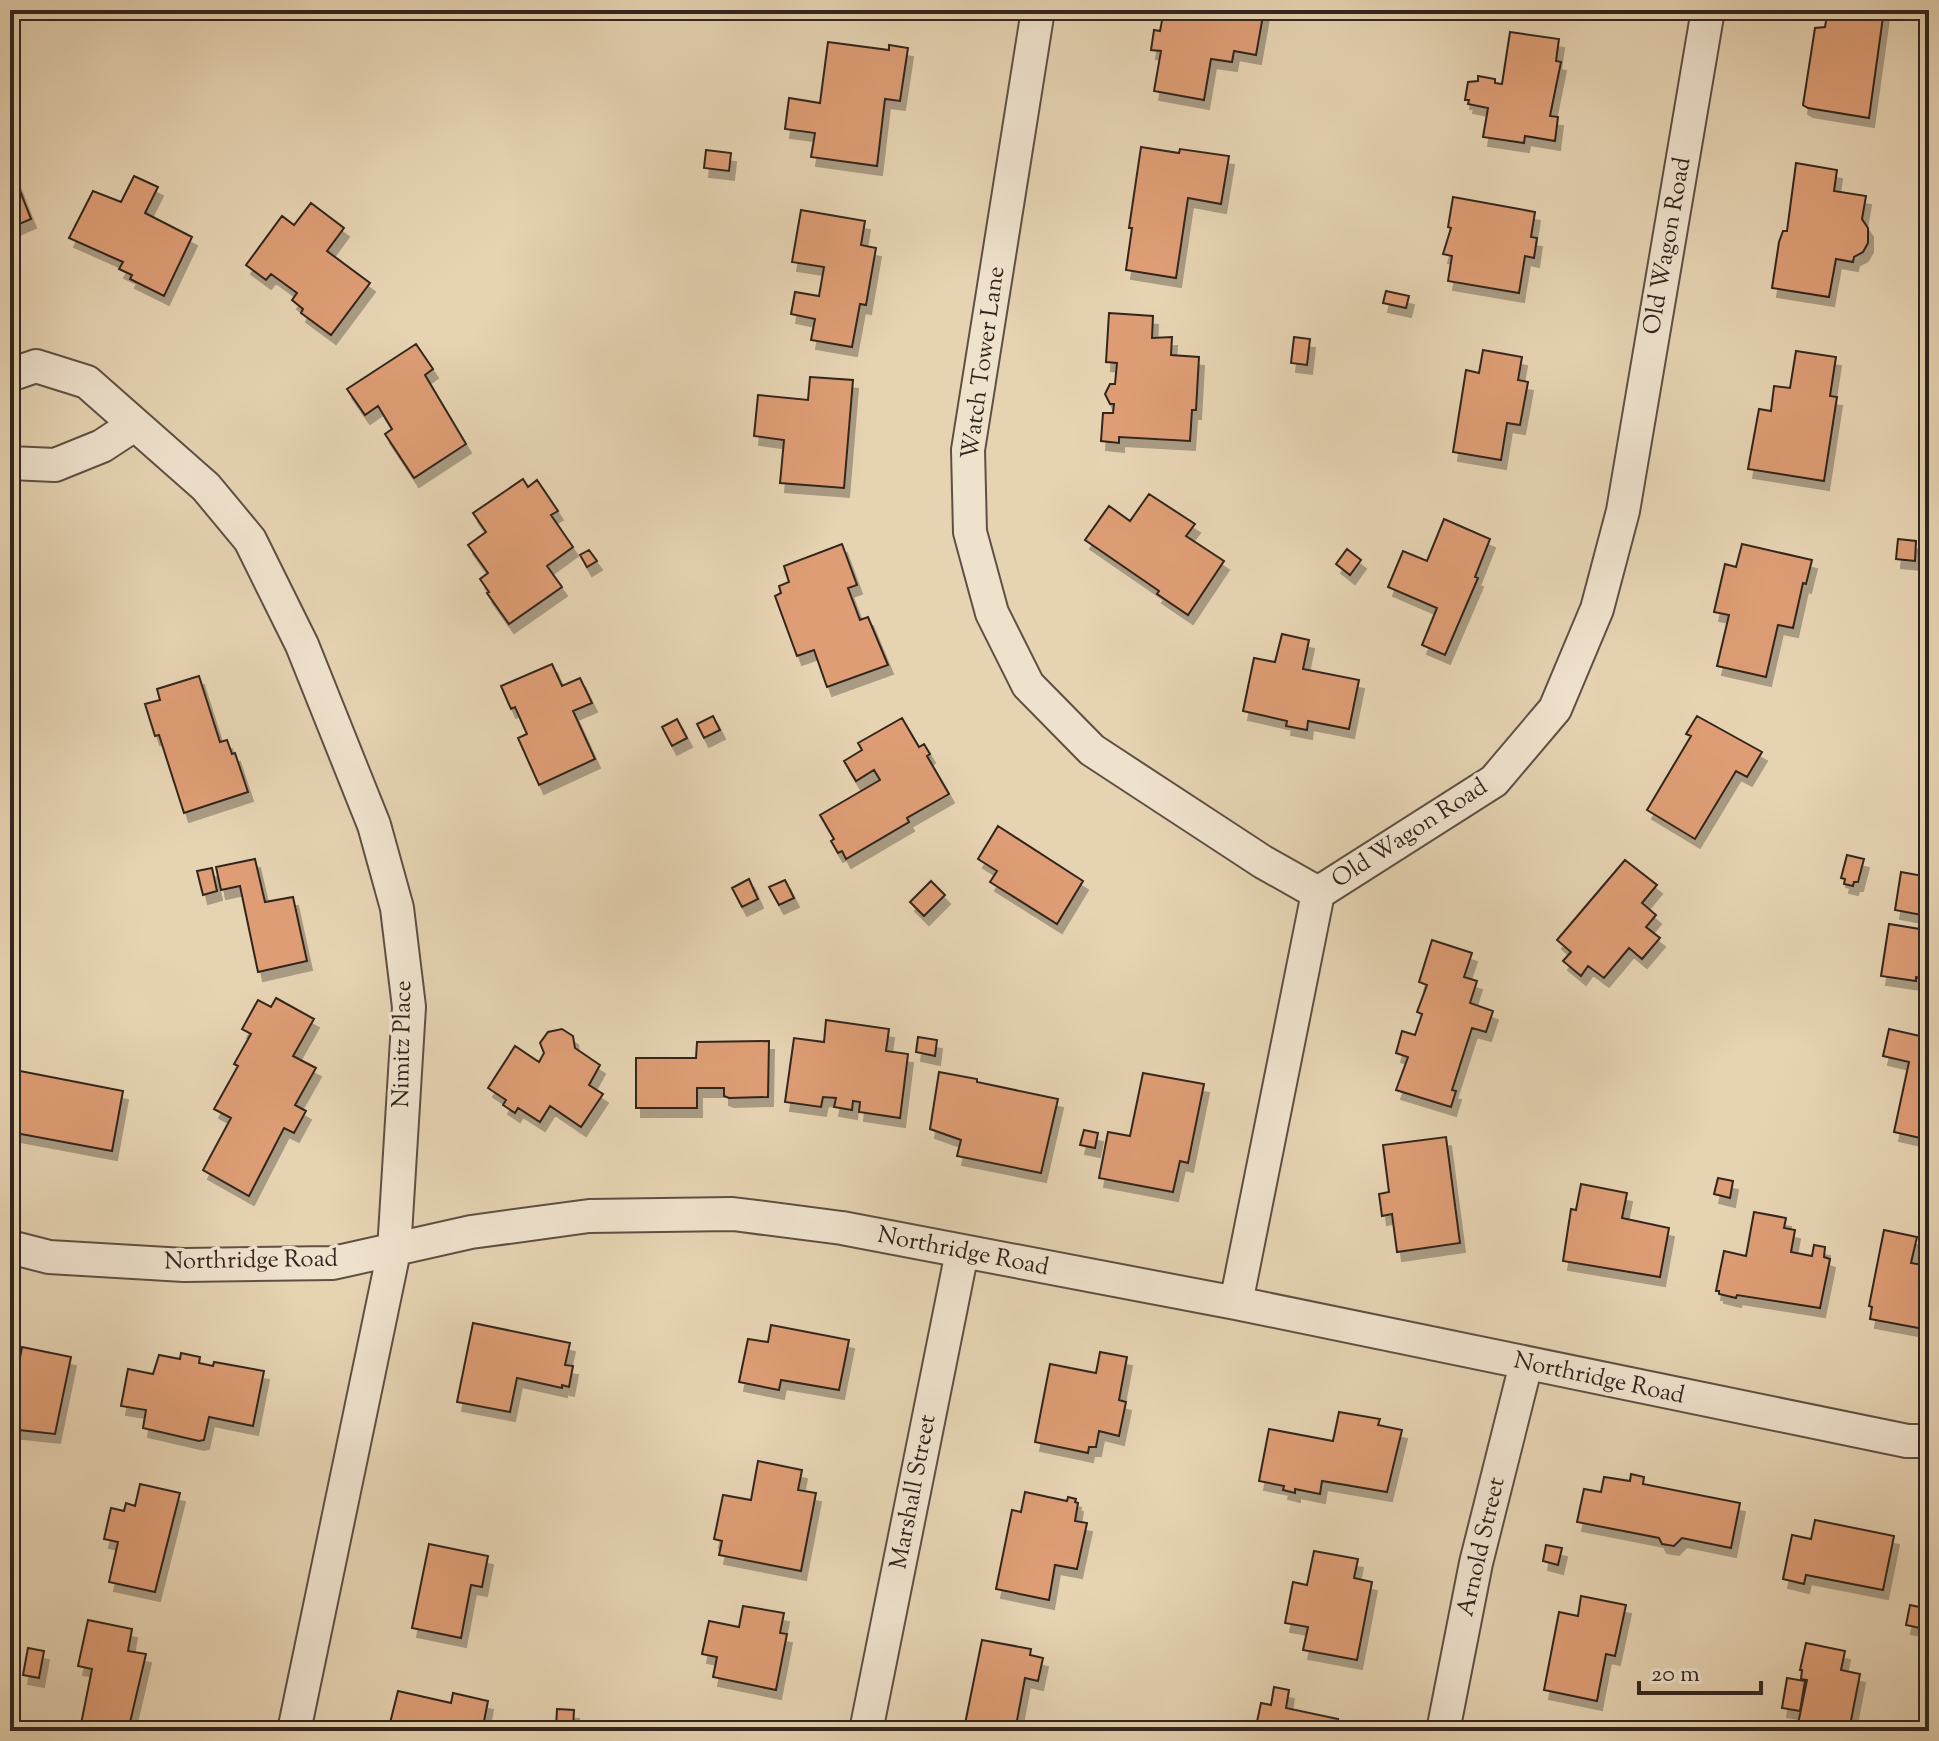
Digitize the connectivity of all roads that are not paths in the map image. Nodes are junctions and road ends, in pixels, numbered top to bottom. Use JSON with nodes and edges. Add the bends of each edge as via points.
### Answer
{"nodes":[{"id":1,"x":1038,"y":10,"type":"edge"},
{"id":2,"x":1708,"y":10,"type":"edge"},
{"id":3,"x":10,"y":375,"type":"edge"},
{"id":4,"x":134,"y":425,"type":"junction"},
{"id":5,"x":10,"y":463,"type":"edge"},
{"id":6,"x":1318,"y":893,"type":"junction"},
{"id":7,"x":10,"y":1247,"type":"edge"},
{"id":8,"x":394,"y":1251,"type":"junction"},
{"id":9,"x":962,"y":1252,"type":"junction"},
{"id":10,"x":1236,"y":1303,"type":"junction"},
{"id":11,"x":1526,"y":1364,"type":"junction"},
{"id":12,"x":1922,"y":1445,"type":"edge"},
{"id":13,"x":294,"y":1731,"type":"edge"},
{"id":14,"x":866,"y":1731,"type":"edge"},
{"id":15,"x":1443,"y":1731,"type":"edge"}],
"edges":[{"from":1,"to":6,"type":"street","name":"Watch Tower Lane","via":[[968,450],[970,532],[992,613],[1028,685],[1092,750]]},
{"from":2,"to":6,"type":"street","name":"Old Wagon Road","via":[[1623,511],[1597,609],[1555,709],[1494,781]]},
{"from":3,"to":4,"type":"street","name":"Nimitz Place","via":[[36,366],[87,382]]},
{"from":4,"to":5,"type":"street","via":[[102,446],[55,465]]},
{"from":4,"to":8,"type":"street","name":"Nimitz Place","via":[[206,487],[250,540],[302,645],[374,825],[397,908],[409,1007]]},
{"from":6,"to":10,"type":"street","name":"Old Wagon Road"},
{"from":7,"to":8,"type":"street","name":"Northridge Road","via":[[49,1257],[184,1265],[333,1263]]},
{"from":8,"to":9,"type":"street","name":"Northridge Road","via":[[471,1232],[589,1216],[733,1214],[842,1228]]},
{"from":8,"to":13,"type":"street","name":"Nimitz Place"},
{"from":9,"to":10,"type":"street","name":"Northridge Road"},
{"from":9,"to":14,"type":"street","name":"Marshall Street"},
{"from":10,"to":11,"type":"street","name":"Northridge Road"},
{"from":11,"to":12,"type":"street","name":"Northridge Road"},
{"from":11,"to":15,"type":"street","name":"Arnold Street","via":[[1476,1563]]}]}
